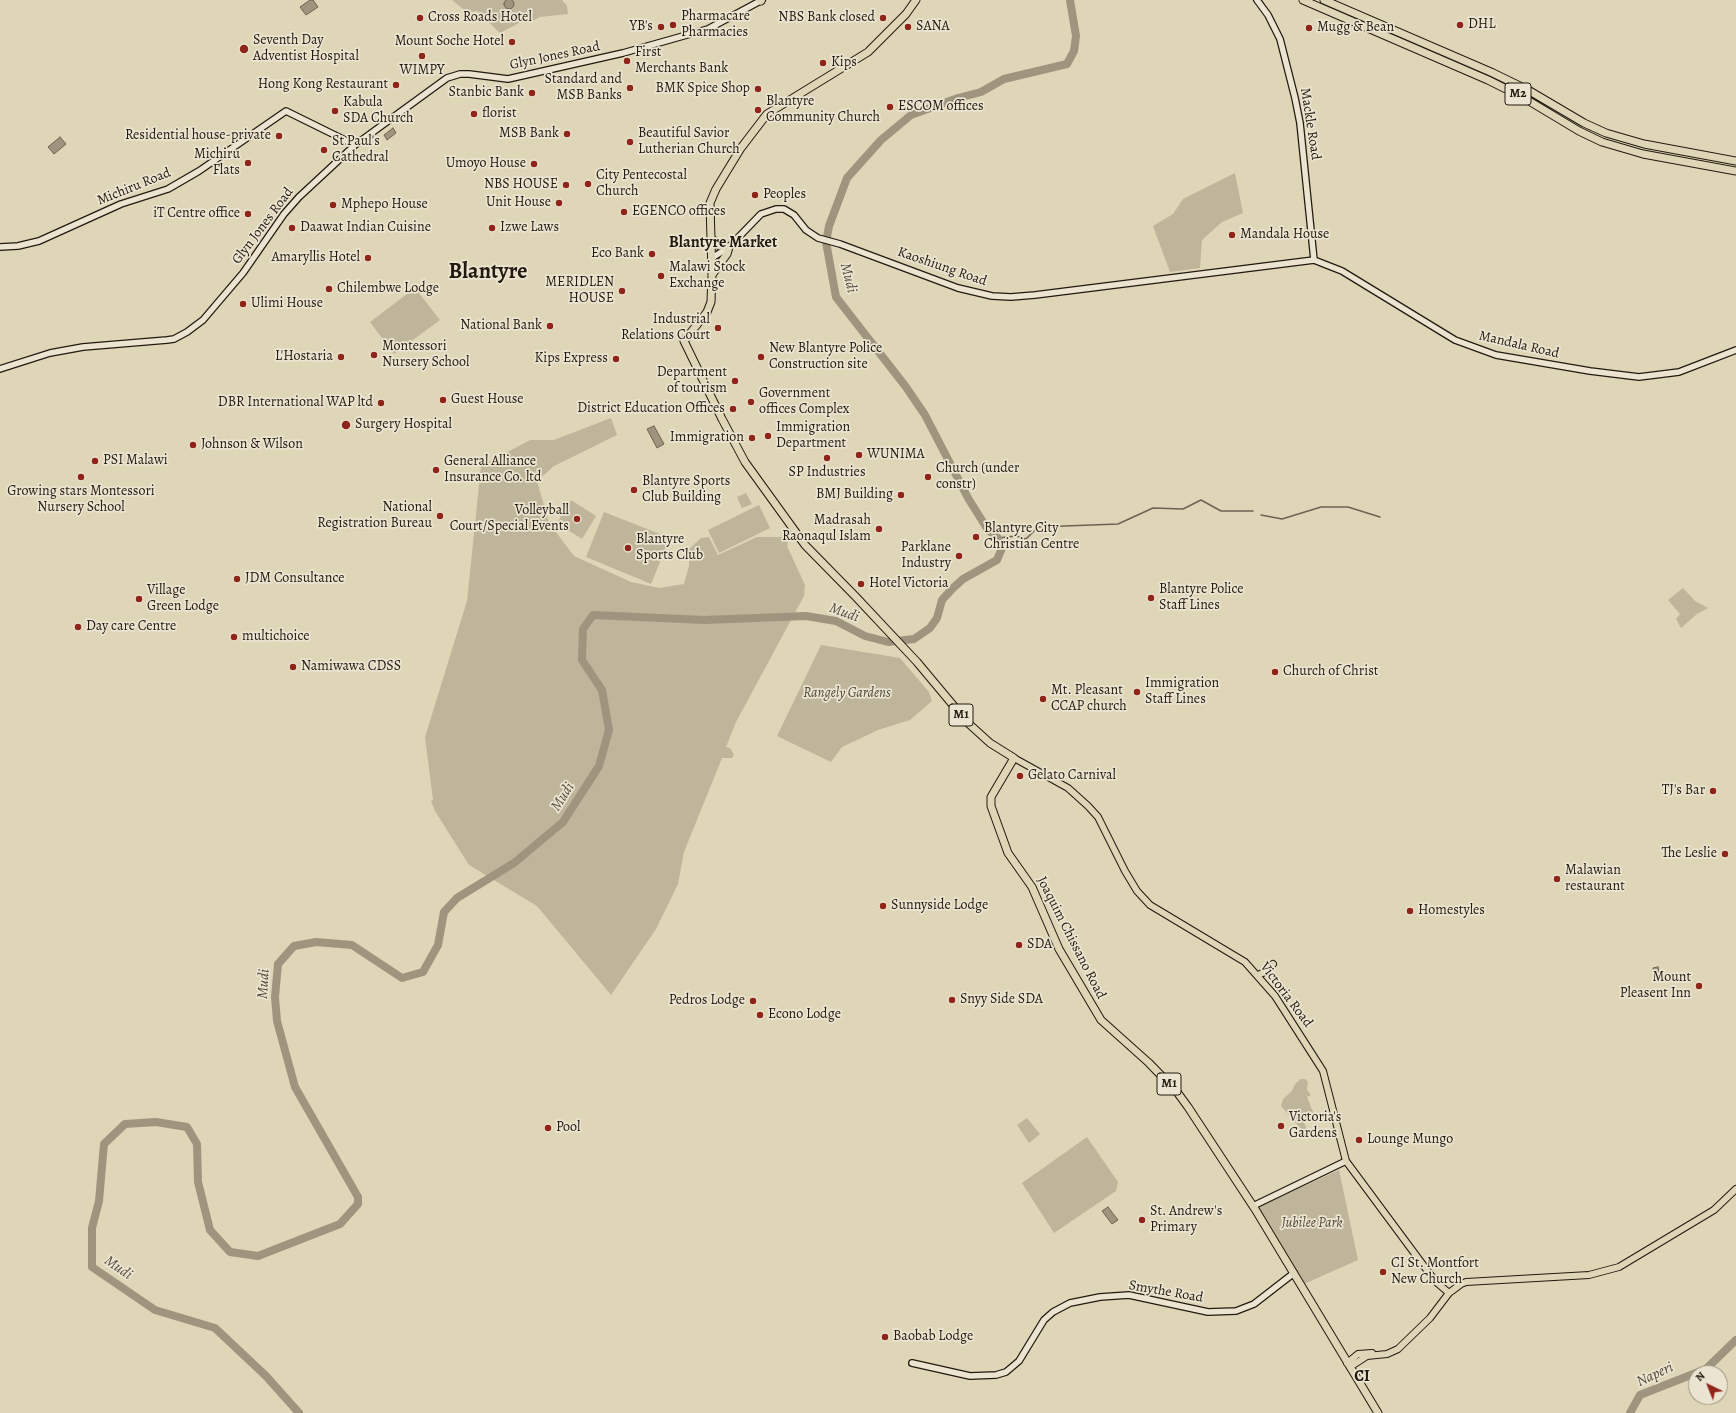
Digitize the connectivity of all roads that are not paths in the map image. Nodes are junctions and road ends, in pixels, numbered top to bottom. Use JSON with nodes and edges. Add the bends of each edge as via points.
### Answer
{"nodes":[{"id":1,"x":761,"y":0,"type":"edge"},
{"id":2,"x":916,"y":0,"type":"edge"},
{"id":3,"x":1257,"y":0,"type":"edge"},
{"id":4,"x":1303,"y":0,"type":"edge"},
{"id":5,"x":1324,"y":0,"type":"edge"},
{"id":6,"x":355,"y":145,"type":"junction"},
{"id":7,"x":1736,"y":161,"type":"edge"},
{"id":8,"x":1736,"y":171,"type":"edge"},
{"id":9,"x":712,"y":239,"type":"junction"},
{"id":10,"x":0,"y":247,"type":"edge"},
{"id":11,"x":729,"y":247,"type":"junction"},
{"id":12,"x":712,"y":258,"type":"junction"},
{"id":13,"x":1314,"y":260,"type":"junction"},
{"id":14,"x":712,"y":275,"type":"junction"},
{"id":15,"x":1736,"y":350,"type":"edge"},
{"id":16,"x":0,"y":369,"type":"edge"},
{"id":17,"x":1014,"y":758,"type":"junction"},
{"id":18,"x":1273,"y":964,"type":"dead end"},
{"id":19,"x":1258,"y":975,"type":"junction"},
{"id":20,"x":1346,"y":1161,"type":"junction"},
{"id":21,"x":1736,"y":1189,"type":"edge"},
{"id":22,"x":1253,"y":1206,"type":"junction"},
{"id":23,"x":1294,"y":1273,"type":"junction"},
{"id":24,"x":1449,"y":1293,"type":"junction"},
{"id":25,"x":912,"y":1363,"type":"dead end"},
{"id":26,"x":1349,"y":1365,"type":"junction"},
{"id":27,"x":1378,"y":1413,"type":"edge"}],
"edges":[{"from":1,"to":6,"type":"street","name":"Glyn Jones Road","via":[[708,29],[623,53],[508,79],[469,74],[447,78]]},
{"from":2,"to":9,"type":"highway","number":"M1","via":[[906,14],[868,52],[767,114],[741,148],[710,203]]},
{"from":3,"to":13,"type":"street","name":"Mackle Road","via":[[1280,39],[1295,98],[1300,123]]},
{"from":4,"to":8,"type":"highway","number":"M2","via":[[1488,80],[1602,142],[1643,154]]},
{"from":5,"to":7,"type":"highway","number":"M2","via":[[1493,73],[1606,133],[1644,144]]},
{"from":6,"to":10,"type":"street","name":"Michiru Road","via":[[286,111],[199,171],[168,189],[121,204],[39,241]]},
{"from":6,"to":16,"type":"street","name":"Glyn Jones Road","via":[[299,197],[284,214],[244,273],[203,320],[187,332],[167,340],[83,347],[50,353]]},
{"from":9,"to":11,"type":"highway","via":[[720,246]]},
{"from":9,"to":12,"type":"highway","number":"M1"},
{"from":11,"to":12,"type":"street","name":"Kaoshiung Road"},
{"from":11,"to":13,"type":"street","name":"Kaoshiung Road","via":[[758,217],[776,209],[789,212],[806,230],[818,238],[958,288],[992,296],[1011,297]]},
{"from":11,"to":14,"type":"highway"},
{"from":12,"to":14,"type":"highway","number":"M1"},
{"from":13,"to":15,"type":"street","name":"Mandala Road","via":[[1342,271],[1455,340],[1502,356],[1590,372],[1639,377],[1679,372]]},
{"from":14,"to":17,"type":"highway","number":"M1","via":[[707,312],[684,341],[745,462],[805,545],[894,636],[972,728]]},
{"from":17,"to":19,"type":"main road","name":"Victoria Road","via":[[1068,788],[1088,806],[1098,817],[1137,891],[1150,905],[1232,953]]},
{"from":17,"to":22,"type":"highway","name":"Joaquim Chissano Road","number":"M1","via":[[991,797],[991,806],[1008,854],[1032,887],[1059,949],[1098,1016],[1177,1092]]},
{"from":18,"to":19,"type":"main road","via":[[1267,971]]},
{"from":19,"to":20,"type":"main road","name":"Victoria Road","via":[[1275,996],[1323,1071]]},
{"from":20,"to":22,"type":"street"},
{"from":20,"to":24,"type":"main road","name":"Victoria Road","via":[[1435,1281]]},
{"from":21,"to":24,"type":"main road","via":[[1714,1210],[1619,1267],[1589,1275],[1466,1282]]},
{"from":22,"to":23,"type":"highway","name":"Joaquim Chissano Road","number":"M1"},
{"from":23,"to":25,"type":"street","name":"Smythe Road","via":[[1254,1304],[1236,1311],[1208,1312],[1129,1295],[1070,1302],[1044,1320],[1019,1361],[1006,1372],[996,1376],[970,1376]]},
{"from":23,"to":26,"type":"highway","name":"Joaquim Chissano Road","number":"M1"},
{"from":24,"to":26,"type":"main road","via":[[1407,1342],[1392,1352],[1380,1355],[1365,1352],[1358,1354]]},
{"from":26,"to":27,"type":"highway","name":"Joaquim Chissano Road","number":"M1"}]}
